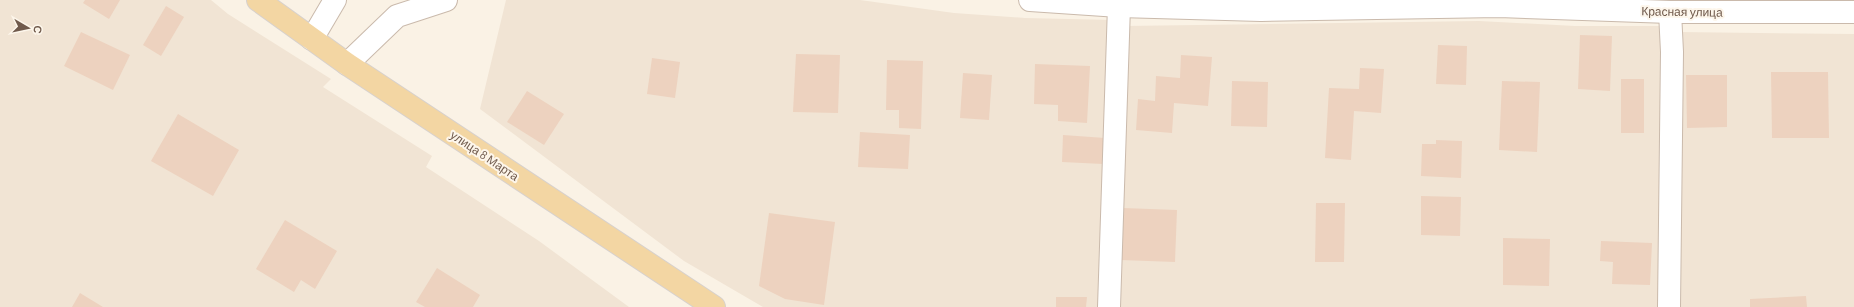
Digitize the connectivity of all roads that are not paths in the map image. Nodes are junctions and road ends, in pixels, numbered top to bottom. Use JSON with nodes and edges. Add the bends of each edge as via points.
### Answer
{"nodes":[{"id":1,"x":258,"y":0,"type":"edge"},
{"id":2,"x":335,"y":0,"type":"edge"},
{"id":3,"x":446,"y":0,"type":"edge"},
{"id":4,"x":1030,"y":0,"type":"edge"},
{"id":5,"x":1119,"y":6,"type":"junction"},
{"id":6,"x":1670,"y":12,"type":"junction"},
{"id":7,"x":1854,"y":12,"type":"edge"},
{"id":8,"x":312,"y":39,"type":"junction"},
{"id":9,"x":347,"y":64,"type":"junction"},
{"id":10,"x":714,"y":307,"type":"edge"},
{"id":11,"x":1109,"y":307,"type":"edge"},
{"id":12,"x":1669,"y":307,"type":"edge"}],
"edges":[{"from":1,"to":8,"type":"main road","name":"улица 8 Марта"},
{"from":2,"to":8,"type":"street"},
{"from":3,"to":9,"type":"street","via":[[397,16]]},
{"from":4,"to":5,"type":"street","name":"Красная улица"},
{"from":5,"to":6,"type":"street","name":"Красная улица","via":[[1260,10],[1499,6]]},
{"from":5,"to":11,"type":"street"},
{"from":6,"to":7,"type":"street","name":"Красная улица"},
{"from":6,"to":12,"type":"street","via":[[1672,52]]},
{"from":8,"to":9,"type":"main road","name":"улица 8 Марта"},
{"from":9,"to":10,"type":"main road","name":"улица 8 Марта"}]}
